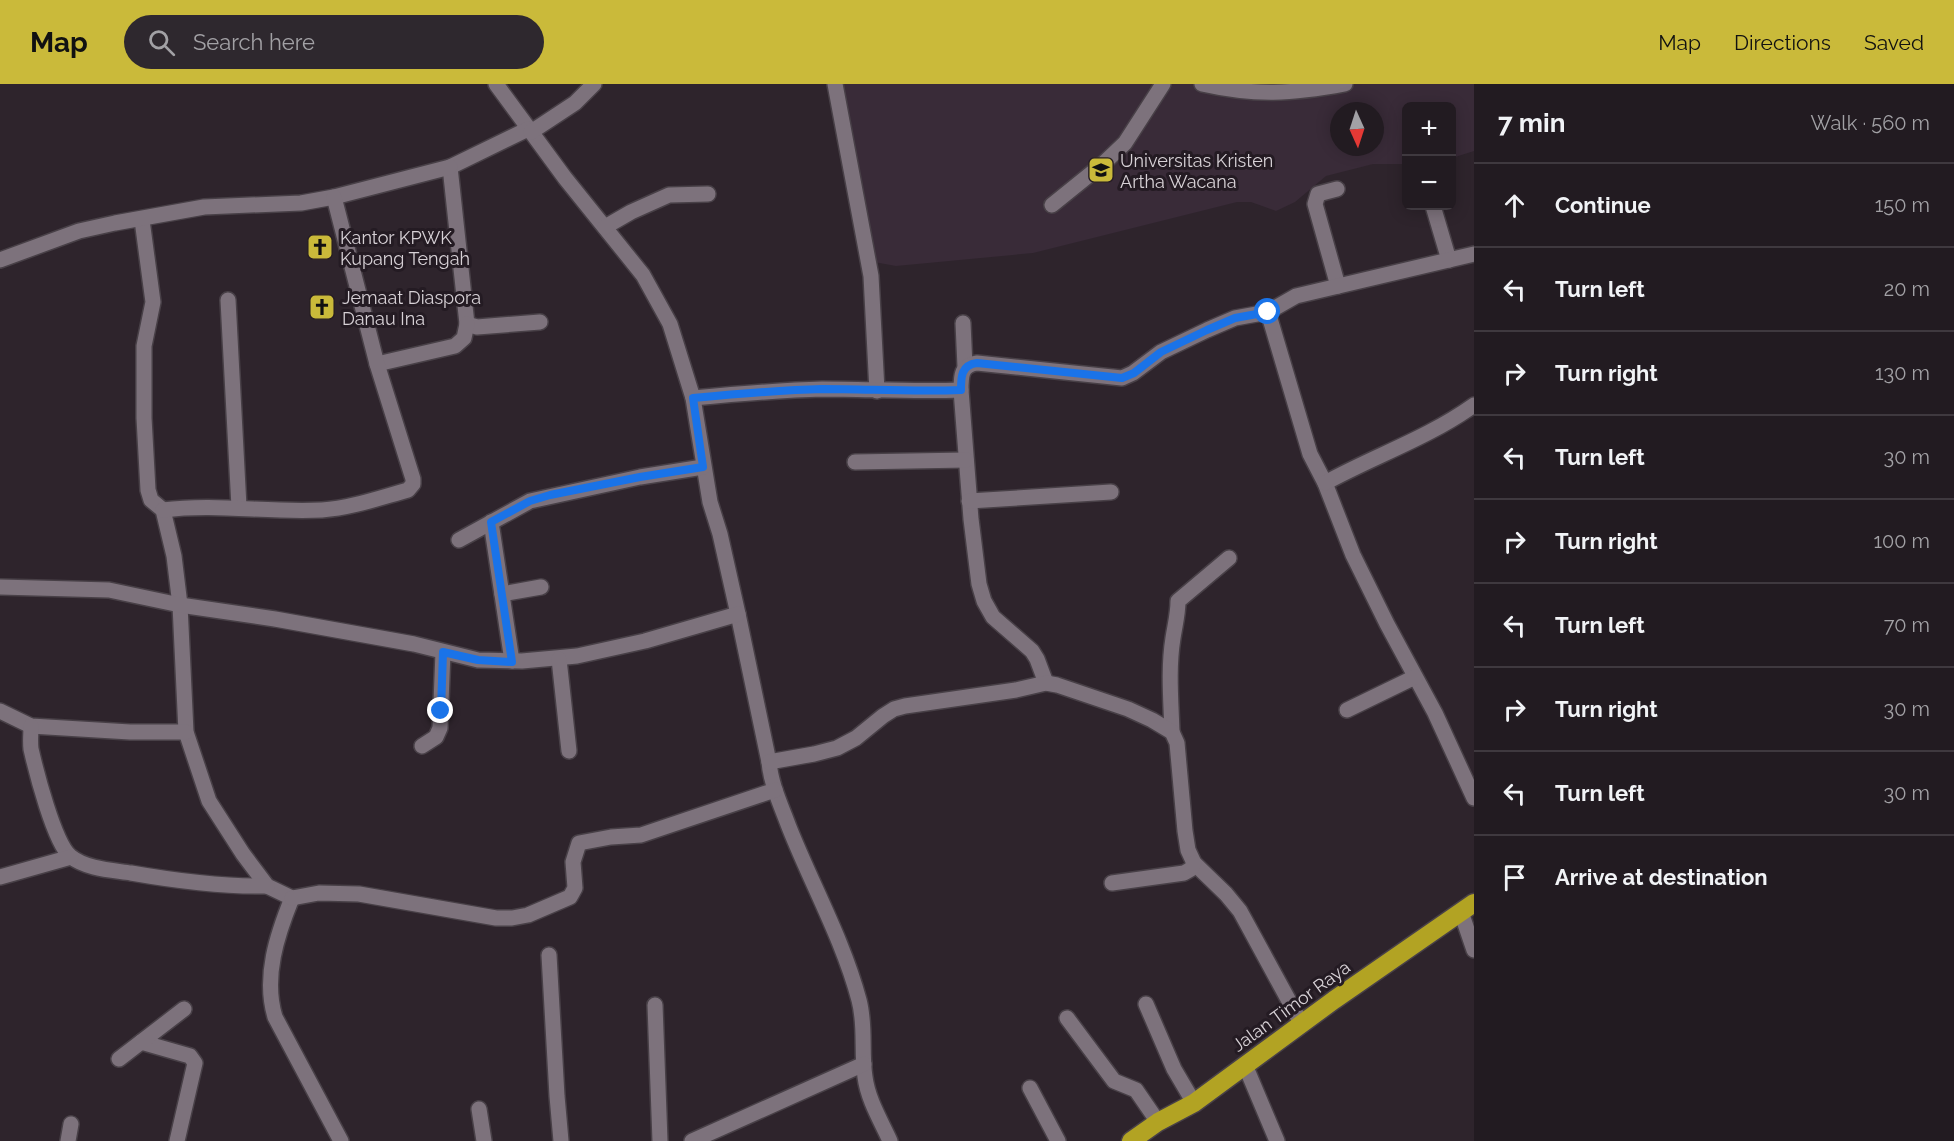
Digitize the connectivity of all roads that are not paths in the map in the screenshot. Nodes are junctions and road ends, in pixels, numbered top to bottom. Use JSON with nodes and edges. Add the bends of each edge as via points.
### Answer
{"nodes":[{"id":1,"x":496,"y":84,"type":"edge"},
{"id":2,"x":594,"y":84,"type":"edge"},
{"id":3,"x":836,"y":84,"type":"edge"},
{"id":4,"x":1163,"y":84,"type":"edge"},
{"id":5,"x":1202,"y":84,"type":"edge"},
{"id":6,"x":1345,"y":84,"type":"edge"},
{"id":7,"x":529,"y":130,"type":"junction"},
{"id":8,"x":450,"y":167,"type":"junction"},
{"id":9,"x":1337,"y":189,"type":"dead end"},
{"id":10,"x":708,"y":194,"type":"dead end"},
{"id":11,"x":334,"y":197,"type":"junction"},
{"id":12,"x":1052,"y":205,"type":"dead end"},
{"id":13,"x":1434,"y":210,"type":"edge"},
{"id":14,"x":142,"y":220,"type":"junction"},
{"id":15,"x":605,"y":227,"type":"junction"},
{"id":16,"x":1474,"y":254,"type":"edge"},
{"id":17,"x":0,"y":260,"type":"edge"},
{"id":18,"x":1449,"y":260,"type":"junction"},
{"id":19,"x":1338,"y":286,"type":"junction"},
{"id":20,"x":228,"y":300,"type":"dead end"},
{"id":21,"x":1268,"y":312,"type":"junction"},
{"id":22,"x":540,"y":322,"type":"dead end"},
{"id":23,"x":963,"y":323,"type":"dead end"},
{"id":24,"x":467,"y":324,"type":"junction"},
{"id":25,"x":377,"y":364,"type":"junction"},
{"id":26,"x":965,"y":367,"type":"junction"},
{"id":27,"x":961,"y":390,"type":"junction"},
{"id":28,"x":877,"y":391,"type":"junction"},
{"id":29,"x":693,"y":398,"type":"junction"},
{"id":30,"x":1474,"y":405,"type":"edge"},
{"id":31,"x":966,"y":460,"type":"junction"},
{"id":32,"x":855,"y":462,"type":"dead end"},
{"id":33,"x":703,"y":467,"type":"junction"},
{"id":34,"x":1325,"y":483,"type":"junction"},
{"id":35,"x":1101,"y":497,"type":"dead end"},
{"id":36,"x":969,"y":501,"type":"junction"},
{"id":37,"x":239,"y":507,"type":"junction"},
{"id":38,"x":163,"y":510,"type":"junction"},
{"id":39,"x":491,"y":522,"type":"junction"},
{"id":40,"x":459,"y":540,"type":"dead end"},
{"id":41,"x":1229,"y":558,"type":"dead end"},
{"id":42,"x":0,"y":587,"type":"edge"},
{"id":43,"x":541,"y":587,"type":"dead end"},
{"id":44,"x":502,"y":594,"type":"junction"},
{"id":45,"x":180,"y":605,"type":"junction"},
{"id":46,"x":738,"y":614,"type":"junction"},
{"id":47,"x":443,"y":652,"type":"junction"},
{"id":48,"x":559,"y":658,"type":"junction"},
{"id":49,"x":512,"y":662,"type":"junction"},
{"id":50,"x":1415,"y":677,"type":"junction"},
{"id":51,"x":1046,"y":683,"type":"junction"},
{"id":52,"x":1347,"y":710,"type":"dead end"},
{"id":53,"x":0,"y":711,"type":"edge"},
{"id":54,"x":31,"y":726,"type":"junction"},
{"id":55,"x":186,"y":732,"type":"junction"},
{"id":56,"x":1172,"y":732,"type":"junction"},
{"id":57,"x":422,"y":746,"type":"dead end"},
{"id":58,"x":569,"y":752,"type":"dead end"},
{"id":59,"x":769,"y":762,"type":"junction"},
{"id":60,"x":775,"y":790,"type":"junction"},
{"id":61,"x":1474,"y":798,"type":"edge"},
{"id":62,"x":71,"y":857,"type":"junction"},
{"id":63,"x":1194,"y":864,"type":"junction"},
{"id":64,"x":0,"y":877,"type":"edge"},
{"id":65,"x":1112,"y":883,"type":"dead end"},
{"id":66,"x":267,"y":886,"type":"junction"},
{"id":67,"x":292,"y":898,"type":"junction"},
{"id":68,"x":1468,"y":908,"type":"edge"},
{"id":69,"x":1474,"y":950,"type":"edge"},
{"id":70,"x":549,"y":955,"type":"dead end"},
{"id":71,"x":1146,"y":1004,"type":"dead end"},
{"id":72,"x":655,"y":1005,"type":"dead end"},
{"id":73,"x":184,"y":1009,"type":"dead end"},
{"id":74,"x":1067,"y":1018,"type":"dead end"},
{"id":75,"x":1301,"y":1023,"type":"junction"},
{"id":76,"x":141,"y":1042,"type":"junction"},
{"id":77,"x":119,"y":1059,"type":"dead end"},
{"id":78,"x":864,"y":1064,"type":"junction"},
{"id":79,"x":1245,"y":1065,"type":"junction"},
{"id":80,"x":1030,"y":1088,"type":"dead end"},
{"id":81,"x":1194,"y":1103,"type":"junction"},
{"id":82,"x":479,"y":1109,"type":"dead end"},
{"id":83,"x":1158,"y":1122,"type":"junction"},
{"id":84,"x":70,"y":1124,"type":"dead end"},
{"id":85,"x":68,"y":1141,"type":"edge"},
{"id":86,"x":177,"y":1141,"type":"edge"},
{"id":87,"x":341,"y":1141,"type":"edge"},
{"id":88,"x":484,"y":1141,"type":"edge"},
{"id":89,"x":561,"y":1141,"type":"edge"},
{"id":90,"x":660,"y":1141,"type":"edge"},
{"id":91,"x":692,"y":1141,"type":"edge"},
{"id":92,"x":890,"y":1141,"type":"edge"},
{"id":93,"x":1058,"y":1141,"type":"edge"},
{"id":94,"x":1131,"y":1141,"type":"edge"},
{"id":95,"x":1277,"y":1141,"type":"edge"}],
"edges":[{"from":1,"to":7,"type":"street"},
{"from":2,"to":7,"type":"street","via":[[575,103]]},
{"from":3,"to":28,"type":"street","via":[[872,276]]},
{"from":4,"to":12,"type":"street","via":[[1125,142]]},
{"from":5,"to":6,"type":"street","via":[[1230,91],[1269,93],[1301,93]]},
{"from":7,"to":8,"type":"street"},
{"from":7,"to":15,"type":"street"},
{"from":8,"to":11,"type":"street"},
{"from":8,"to":24,"type":"street"},
{"from":9,"to":19,"type":"street","via":[[1318,194],[1315,204]]},
{"from":10,"to":15,"type":"street","via":[[669,195]]},
{"from":11,"to":14,"type":"street","via":[[301,203],[204,207]]},
{"from":11,"to":25,"type":"street"},
{"from":13,"to":18,"type":"street"},
{"from":14,"to":17,"type":"street","via":[[79,231]]},
{"from":14,"to":38,"type":"street","via":[[153,302],[144,345],[148,490],[151,500]]},
{"from":15,"to":29,"type":"street","via":[[643,275],[665,315]]},
{"from":16,"to":18,"type":"street"},
{"from":18,"to":19,"type":"street"},
{"from":19,"to":21,"type":"street","via":[[1296,296]]},
{"from":20,"to":37,"type":"street"},
{"from":21,"to":26,"type":"street","via":[[1235,318],[1207,330],[1161,352],[1122,378],[977,363]]},
{"from":21,"to":34,"type":"street","via":[[1310,454]]},
{"from":22,"to":24,"type":"street","via":[[477,327]]},
{"from":23,"to":26,"type":"street"},
{"from":24,"to":25,"type":"street","via":[[464,338],[454,346]]},
{"from":25,"to":37,"type":"street","via":[[413,478],[410,488],[347,507],[321,510]]},
{"from":26,"to":27,"type":"street"},
{"from":27,"to":28,"type":"street"},
{"from":27,"to":31,"type":"street"},
{"from":28,"to":29,"type":"street","via":[[770,391]]},
{"from":29,"to":33,"type":"street"},
{"from":30,"to":34,"type":"street","via":[[1446,425]]},
{"from":31,"to":32,"type":"street"},
{"from":31,"to":36,"type":"street"},
{"from":33,"to":39,"type":"street","via":[[550,495]]},
{"from":33,"to":46,"type":"street"},
{"from":34,"to":50,"type":"street","via":[[1353,555]]},
{"from":35,"to":36,"type":"street"},
{"from":36,"to":51,"type":"street","via":[[984,601],[993,617],[1032,651]]},
{"from":37,"to":38,"type":"street"},
{"from":38,"to":45,"type":"street"},
{"from":39,"to":40,"type":"street"},
{"from":39,"to":44,"type":"street"},
{"from":41,"to":56,"type":"street","via":[[1178,601],[1171,677]]},
{"from":42,"to":45,"type":"street","via":[[109,591]]},
{"from":43,"to":44,"type":"street"},
{"from":44,"to":49,"type":"street"},
{"from":45,"to":47,"type":"street"},
{"from":45,"to":55,"type":"street"},
{"from":46,"to":48,"type":"street","via":[[645,641]]},
{"from":46,"to":59,"type":"street"},
{"from":47,"to":49,"type":"street"},
{"from":47,"to":57,"type":"street","via":[[440,728],[436,737]]},
{"from":48,"to":49,"type":"street"},
{"from":48,"to":58,"type":"street"},
{"from":50,"to":52,"type":"street"},
{"from":50,"to":61,"type":"street"},
{"from":51,"to":56,"type":"street","via":[[1128,709]]},
{"from":51,"to":59,"type":"street","via":[[894,709],[837,748]]},
{"from":53,"to":54,"type":"street"},
{"from":54,"to":55,"type":"street"},
{"from":54,"to":62,"type":"street","via":[[31,748],[39,781],[59,838]]},
{"from":55,"to":66,"type":"street","via":[[209,801]]},
{"from":56,"to":63,"type":"street","via":[[1178,743],[1185,831]]},
{"from":59,"to":60,"type":"street"},
{"from":60,"to":67,"type":"street","via":[[642,835],[579,843],[573,862],[573,892],[565,900],[528,915],[496,918],[359,894],[319,893]]},
{"from":60,"to":78,"type":"street","via":[[859,1000]]},
{"from":62,"to":64,"type":"street"},
{"from":62,"to":66,"type":"street","via":[[98,868],[181,882]]},
{"from":63,"to":65,"type":"street","via":[[1184,873]]},
{"from":63,"to":75,"type":"street","via":[[1240,911]]},
{"from":66,"to":67,"type":"street"},
{"from":67,"to":87,"type":"street","via":[[279,929],[270,980],[272,1006]]},
{"from":68,"to":69,"type":"street"},
{"from":68,"to":75,"type":"highway","name":"Jalan Timor Raya"},
{"from":70,"to":89,"type":"street"},
{"from":71,"to":81,"type":"street","via":[[1174,1069]]},
{"from":72,"to":90,"type":"street"},
{"from":73,"to":76,"type":"street"},
{"from":74,"to":83,"type":"street","via":[[1113,1081],[1136,1090]]},
{"from":75,"to":79,"type":"highway","name":"Jalan Timor Raya"},
{"from":76,"to":77,"type":"street"},
{"from":76,"to":86,"type":"street","via":[[190,1056],[195,1063]]},
{"from":78,"to":91,"type":"street"},
{"from":78,"to":92,"type":"street","via":[[869,1094]]},
{"from":79,"to":81,"type":"highway","name":"Jalan Timor Raya"},
{"from":79,"to":95,"type":"street"},
{"from":80,"to":93,"type":"street"},
{"from":81,"to":83,"type":"highway","name":"Jalan Timor Raya"},
{"from":82,"to":88,"type":"street"},
{"from":83,"to":94,"type":"highway","name":"Jalan Timor Raya"},
{"from":84,"to":85,"type":"street"}]}
